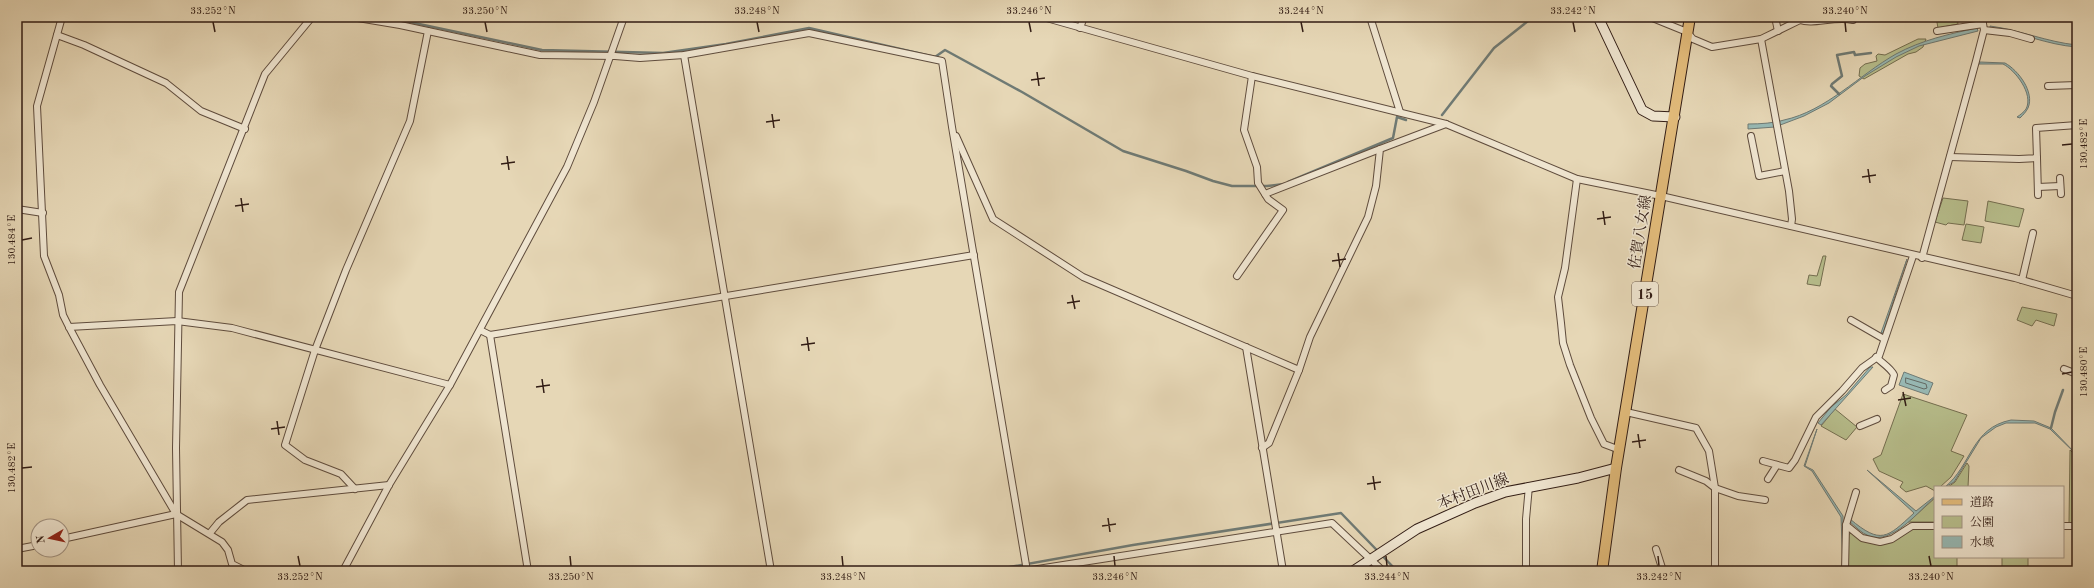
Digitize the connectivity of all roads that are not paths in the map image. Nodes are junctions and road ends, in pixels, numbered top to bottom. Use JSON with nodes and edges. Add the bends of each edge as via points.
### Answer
{"nodes":[{"id":1,"x":62,"y":17,"type":"edge"},
{"id":2,"x":312,"y":17,"type":"edge"},
{"id":3,"x":352,"y":17,"type":"edge"},
{"id":4,"x":624,"y":17,"type":"edge"},
{"id":5,"x":1043,"y":17,"type":"edge"},
{"id":6,"x":1084,"y":17,"type":"edge"},
{"id":7,"x":1370,"y":17,"type":"edge"},
{"id":8,"x":1598,"y":17,"type":"edge"},
{"id":9,"x":1650,"y":17,"type":"edge"},
{"id":10,"x":1690,"y":17,"type":"edge"},
{"id":11,"x":1775,"y":17,"type":"edge"},
{"id":12,"x":1800,"y":19,"type":"edge"},
{"id":13,"x":1853,"y":20,"type":"dead end"},
{"id":14,"x":1983,"y":24,"type":"edge"},
{"id":15,"x":1080,"y":28,"type":"junction"},
{"id":16,"x":1778,"y":30,"type":"junction"},
{"id":17,"x":428,"y":31,"type":"junction"},
{"id":18,"x":1938,"y":31,"type":"dead end"},
{"id":19,"x":1687,"y":32,"type":"junction"},
{"id":20,"x":56,"y":35,"type":"junction"},
{"id":21,"x":1761,"y":39,"type":"junction"},
{"id":22,"x":2032,"y":39,"type":"dead end"},
{"id":23,"x":684,"y":55,"type":"junction"},
{"id":24,"x":610,"y":56,"type":"junction"},
{"id":25,"x":1252,"y":76,"type":"junction"},
{"id":26,"x":2077,"y":85,"type":"edge"},
{"id":27,"x":2048,"y":86,"type":"dead end"},
{"id":28,"x":1400,"y":112,"type":"junction"},
{"id":29,"x":1675,"y":117,"type":"junction"},
{"id":30,"x":1446,"y":124,"type":"junction"},
{"id":31,"x":2077,"y":125,"type":"edge"},
{"id":32,"x":952,"y":128,"type":"junction"},
{"id":33,"x":245,"y":129,"type":"junction"},
{"id":34,"x":1751,"y":136,"type":"dead end"},
{"id":35,"x":1380,"y":148,"type":"junction"},
{"id":36,"x":1950,"y":157,"type":"junction"},
{"id":37,"x":2037,"y":158,"type":"junction"},
{"id":38,"x":1785,"y":172,"type":"junction"},
{"id":39,"x":2060,"y":178,"type":"dead end"},
{"id":40,"x":1577,"y":179,"type":"junction"},
{"id":41,"x":2060,"y":186,"type":"junction"},
{"id":42,"x":2038,"y":187,"type":"junction"},
{"id":43,"x":1265,"y":194,"type":"junction"},
{"id":44,"x":2061,"y":194,"type":"dead end"},
{"id":45,"x":2038,"y":195,"type":"dead end"},
{"id":46,"x":1661,"y":196,"type":"junction"},
{"id":47,"x":17,"y":209,"type":"edge"},
{"id":48,"x":43,"y":213,"type":"junction"},
{"id":49,"x":1791,"y":226,"type":"junction"},
{"id":50,"x":2033,"y":233,"type":"dead end"},
{"id":51,"x":974,"y":255,"type":"junction"},
{"id":52,"x":1913,"y":256,"type":"junction"},
{"id":53,"x":1922,"y":258,"type":"junction"},
{"id":54,"x":1237,"y":276,"type":"dead end"},
{"id":55,"x":2022,"y":280,"type":"junction"},
{"id":56,"x":725,"y":296,"type":"junction"},
{"id":57,"x":2077,"y":296,"type":"edge"},
{"id":58,"x":1850,"y":320,"type":"dead end"},
{"id":59,"x":177,"y":321,"type":"junction"},
{"id":60,"x":69,"y":327,"type":"junction"},
{"id":61,"x":480,"y":330,"type":"junction"},
{"id":62,"x":490,"y":335,"type":"junction"},
{"id":63,"x":1884,"y":340,"type":"junction"},
{"id":64,"x":1246,"y":347,"type":"junction"},
{"id":65,"x":315,"y":350,"type":"junction"},
{"id":66,"x":1876,"y":357,"type":"junction"},
{"id":67,"x":2064,"y":368,"type":"dead end"},
{"id":68,"x":1299,"y":370,"type":"junction"},
{"id":69,"x":2077,"y":374,"type":"edge"},
{"id":70,"x":450,"y":385,"type":"junction"},
{"id":71,"x":1886,"y":390,"type":"dead end"},
{"id":72,"x":1626,"y":412,"type":"junction"},
{"id":73,"x":1877,"y":420,"type":"dead end"},
{"id":74,"x":1860,"y":426,"type":"dead end"},
{"id":75,"x":1262,"y":448,"type":"junction"},
{"id":76,"x":1620,"y":450,"type":"junction"},
{"id":77,"x":1763,"y":461,"type":"dead end"},
{"id":78,"x":1776,"y":465,"type":"junction"},
{"id":79,"x":1616,"y":468,"type":"junction"},
{"id":80,"x":1679,"y":470,"type":"dead end"},
{"id":81,"x":1768,"y":479,"type":"dead end"},
{"id":82,"x":390,"y":485,"type":"junction"},
{"id":83,"x":1528,"y":486,"type":"junction"},
{"id":84,"x":1715,"y":488,"type":"junction"},
{"id":85,"x":355,"y":489,"type":"junction"},
{"id":86,"x":1856,"y":492,"type":"dead end"},
{"id":87,"x":1765,"y":500,"type":"dead end"},
{"id":88,"x":176,"y":514,"type":"junction"},
{"id":89,"x":1846,"y":525,"type":"junction"},
{"id":90,"x":1934,"y":526,"type":"edge"},
{"id":91,"x":2064,"y":526,"type":"edge"},
{"id":92,"x":2077,"y":526,"type":"edge"},
{"id":93,"x":1276,"y":531,"type":"junction"},
{"id":94,"x":210,"y":533,"type":"junction"},
{"id":95,"x":70,"y":537,"type":"edge"},
{"id":96,"x":30,"y":547,"type":"edge"},
{"id":97,"x":17,"y":549,"type":"edge"},
{"id":98,"x":1656,"y":549,"type":"dead end"},
{"id":99,"x":1370,"y":559,"type":"junction"},
{"id":100,"x":178,"y":571,"type":"edge"},
{"id":101,"x":246,"y":571,"type":"edge"},
{"id":102,"x":343,"y":571,"type":"edge"},
{"id":103,"x":528,"y":571,"type":"edge"},
{"id":104,"x":771,"y":571,"type":"edge"},
{"id":105,"x":1026,"y":571,"type":"edge"},
{"id":106,"x":1283,"y":571,"type":"edge"},
{"id":107,"x":1353,"y":571,"type":"edge"},
{"id":108,"x":1383,"y":571,"type":"edge"},
{"id":109,"x":1526,"y":571,"type":"edge"},
{"id":110,"x":1602,"y":571,"type":"edge"},
{"id":111,"x":1663,"y":571,"type":"edge"},
{"id":112,"x":1715,"y":571,"type":"edge"},
{"id":113,"x":1845,"y":571,"type":"edge"}],
"edges":[{"from":1,"to":20,"type":"street"},
{"from":2,"to":33,"type":"street","via":[[265,74]]},
{"from":3,"to":17,"type":"street"},
{"from":4,"to":24,"type":"street"},
{"from":5,"to":15,"type":"street"},
{"from":6,"to":15,"type":"street"},
{"from":7,"to":28,"type":"street"},
{"from":8,"to":29,"type":"main road","via":[[1642,110],[1653,116]]},
{"from":9,"to":19,"type":"street"},
{"from":10,"to":19,"type":"main road","name":"佐賀八女線","number":"15"},
{"from":11,"to":16,"type":"street"},
{"from":12,"to":13,"type":"street","via":[[1805,22],[1834,18]]},
{"from":12,"to":16,"type":"street"},
{"from":14,"to":18,"type":"street"},
{"from":14,"to":22,"type":"street"},
{"from":14,"to":36,"type":"street"},
{"from":15,"to":25,"type":"street"},
{"from":16,"to":21,"type":"street"},
{"from":17,"to":24,"type":"street","via":[[540,55]]},
{"from":17,"to":65,"type":"street","via":[[410,121],[346,270]]},
{"from":19,"to":21,"type":"street","via":[[1693,39],[1712,47]]},
{"from":19,"to":29,"type":"main road","name":"佐賀八女線","number":"15"},
{"from":20,"to":33,"type":"street","via":[[84,45],[166,83],[201,111]]},
{"from":20,"to":48,"type":"street","via":[[37,106]]},
{"from":21,"to":38,"type":"street"},
{"from":23,"to":24,"type":"street","via":[[640,58]]},
{"from":23,"to":32,"type":"street","via":[[809,33],[942,61]]},
{"from":23,"to":56,"type":"street"},
{"from":24,"to":61,"type":"street","via":[[567,167]]},
{"from":25,"to":28,"type":"street"},
{"from":25,"to":43,"type":"street","via":[[1244,130],[1257,167],[1258,183]]},
{"from":26,"to":27,"type":"street"},
{"from":28,"to":30,"type":"street"},
{"from":29,"to":46,"type":"main road","name":"佐賀八女線","number":"15"},
{"from":30,"to":35,"type":"street"},
{"from":30,"to":40,"type":"street"},
{"from":31,"to":37,"type":"street","via":[[2036,128]]},
{"from":32,"to":51,"type":"street"},
{"from":32,"to":64,"type":"street","via":[[993,219],[1083,277]]},
{"from":33,"to":59,"type":"street","via":[[179,292]]},
{"from":34,"to":38,"type":"street","via":[[1758,176]]},
{"from":35,"to":43,"type":"street"},
{"from":35,"to":68,"type":"street","via":[[1376,186],[1368,216],[1310,337]]},
{"from":36,"to":37,"type":"street"},
{"from":36,"to":53,"type":"street"},
{"from":37,"to":42,"type":"street"},
{"from":38,"to":49,"type":"street"},
{"from":39,"to":41,"type":"street"},
{"from":40,"to":46,"type":"street"},
{"from":40,"to":76,"type":"street","via":[[1565,268],[1558,297],[1563,343],[1591,418],[1604,444]]},
{"from":41,"to":42,"type":"street"},
{"from":41,"to":44,"type":"street"},
{"from":42,"to":45,"type":"street"},
{"from":43,"to":54,"type":"street","via":[[1283,210]]},
{"from":46,"to":49,"type":"street"},
{"from":46,"to":72,"type":"main road","name":"佐賀八女線","number":"15"},
{"from":47,"to":48,"type":"street"},
{"from":48,"to":60,"type":"street","via":[[44,256]]},
{"from":49,"to":52,"type":"street"},
{"from":50,"to":55,"type":"street"},
{"from":51,"to":56,"type":"street"},
{"from":51,"to":105,"type":"street"},
{"from":52,"to":53,"type":"street"},
{"from":52,"to":63,"type":"street"},
{"from":53,"to":55,"type":"street"},
{"from":55,"to":57,"type":"street"},
{"from":56,"to":62,"type":"street"},
{"from":56,"to":104,"type":"street"},
{"from":58,"to":63,"type":"street"},
{"from":59,"to":60,"type":"street"},
{"from":59,"to":65,"type":"street","via":[[232,328]]},
{"from":59,"to":88,"type":"street"},
{"from":60,"to":88,"type":"street"},
{"from":61,"to":62,"type":"street"},
{"from":61,"to":70,"type":"street"},
{"from":62,"to":103,"type":"street"},
{"from":63,"to":66,"type":"street"},
{"from":64,"to":68,"type":"street"},
{"from":64,"to":75,"type":"street"},
{"from":65,"to":70,"type":"street"},
{"from":65,"to":85,"type":"street","via":[[285,445],[305,460],[341,474]]},
{"from":66,"to":71,"type":"street","via":[[1894,374]]},
{"from":66,"to":78,"type":"street","via":[[1862,368],[1816,417],[1789,468]]},
{"from":67,"to":69,"type":"street"},
{"from":68,"to":75,"type":"street","via":[[1269,443]]},
{"from":70,"to":82,"type":"street"},
{"from":72,"to":76,"type":"main road","name":"佐賀八女線","number":"15"},
{"from":72,"to":84,"type":"street","via":[[1696,428],[1709,451]]},
{"from":73,"to":74,"type":"street"},
{"from":75,"to":93,"type":"street"},
{"from":76,"to":79,"type":"main road","name":"佐賀八女線","number":"15"},
{"from":77,"to":78,"type":"street"},
{"from":78,"to":81,"type":"street"},
{"from":79,"to":83,"type":"main road","name":"本村田川線","via":[[1578,478]]},
{"from":79,"to":110,"type":"main road","name":"佐賀八女線","number":"15"},
{"from":80,"to":84,"type":"street","via":[[1706,481]]},
{"from":82,"to":85,"type":"street"},
{"from":82,"to":102,"type":"street"},
{"from":83,"to":99,"type":"main road","name":"本村田川線","via":[[1475,503],[1417,529]]},
{"from":83,"to":109,"type":"street"},
{"from":84,"to":87,"type":"street","via":[[1738,496]]},
{"from":84,"to":112,"type":"street"},
{"from":85,"to":94,"type":"street","via":[[247,500],[219,522]]},
{"from":86,"to":89,"type":"street"},
{"from":88,"to":94,"type":"street"},
{"from":88,"to":95,"type":"street"},
{"from":88,"to":100,"type":"street"},
{"from":89,"to":90,"type":"street","via":[[1862,538],[1880,542],[1892,539],[1912,526]]},
{"from":89,"to":113,"type":"street"},
{"from":91,"to":92,"type":"street"},
{"from":93,"to":99,"type":"street","via":[[1332,523]]},
{"from":93,"to":105,"type":"street"},
{"from":93,"to":106,"type":"street"},
{"from":94,"to":101,"type":"street","via":[[228,550],[232,564]]},
{"from":96,"to":97,"type":"street"},
{"from":98,"to":111,"type":"street"},
{"from":99,"to":107,"type":"main road","name":"本村田川線"},
{"from":99,"to":108,"type":"street"}]}
